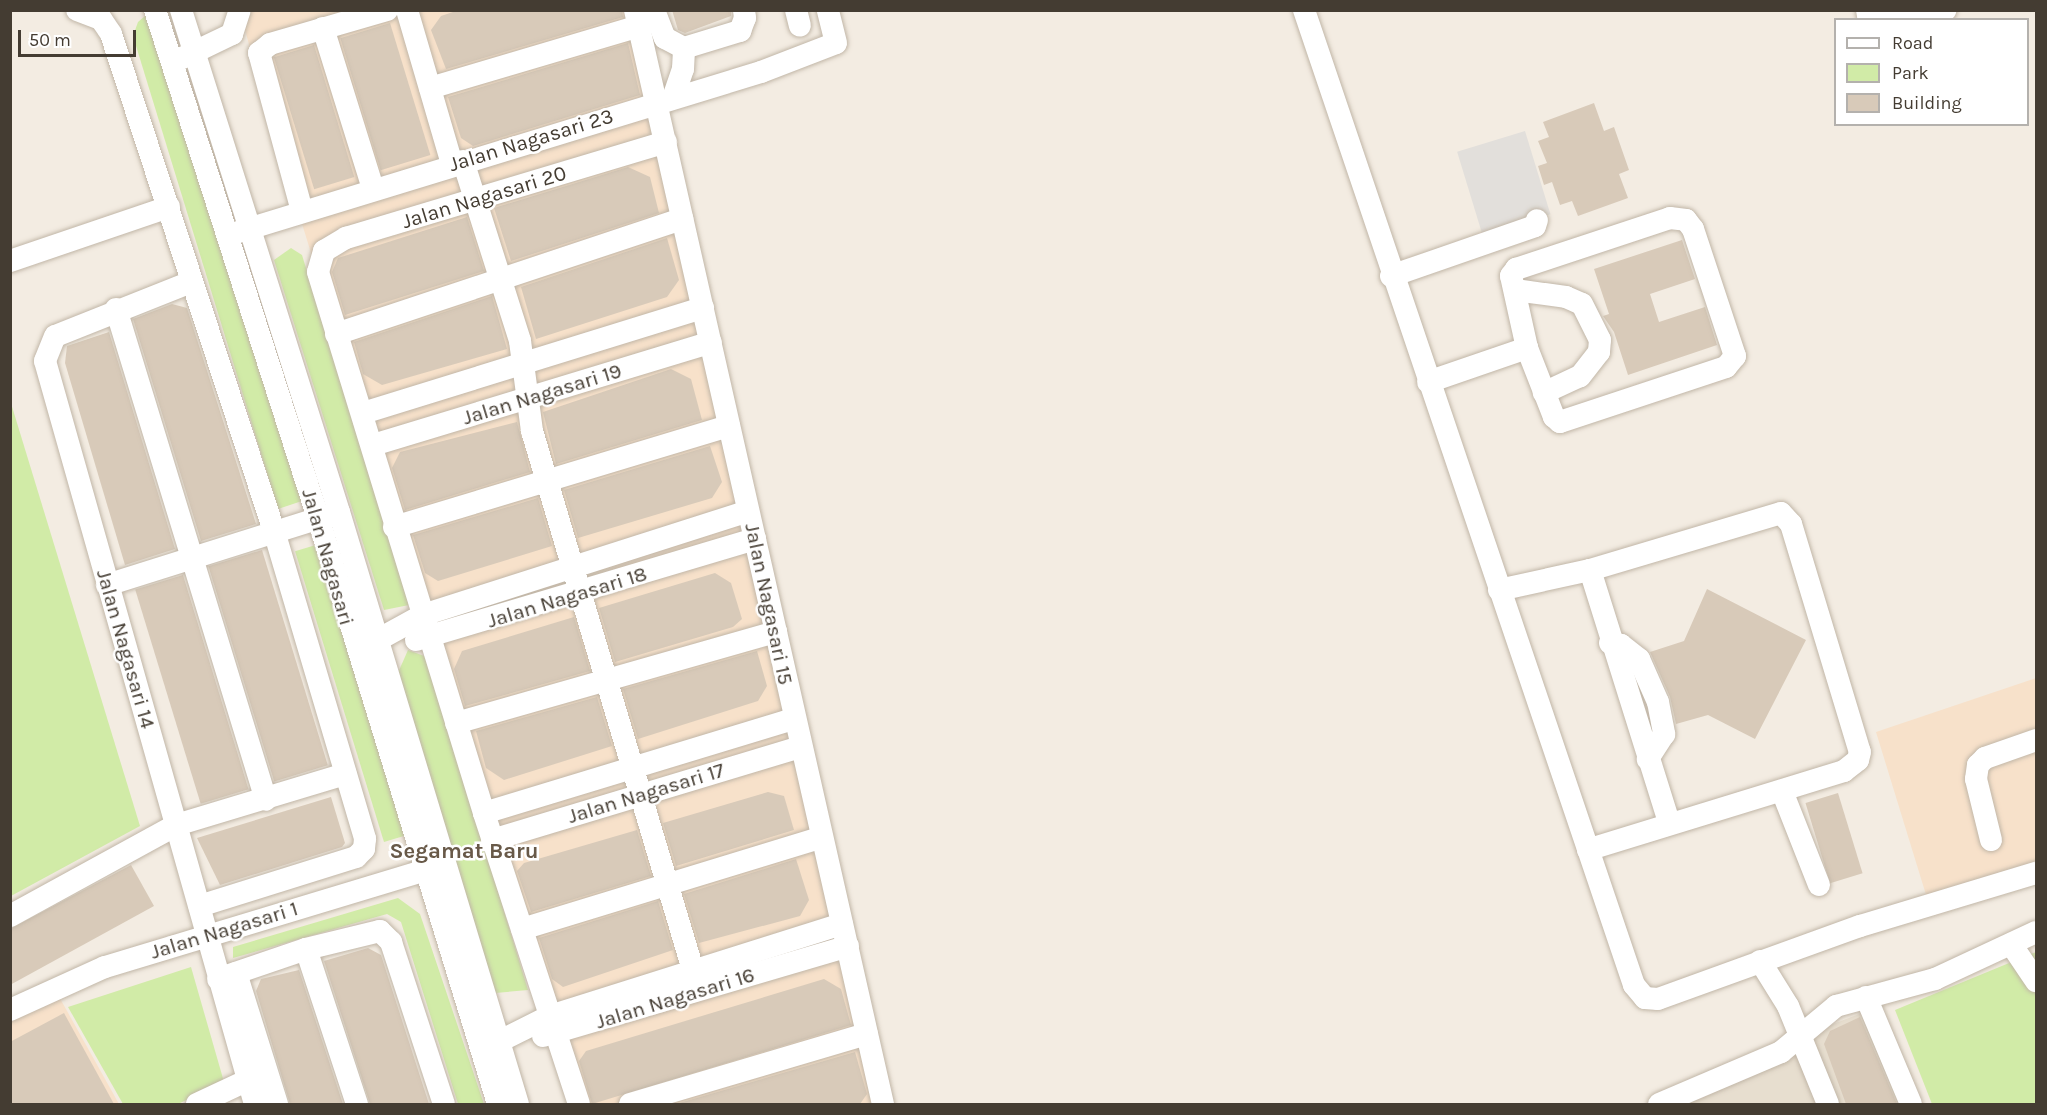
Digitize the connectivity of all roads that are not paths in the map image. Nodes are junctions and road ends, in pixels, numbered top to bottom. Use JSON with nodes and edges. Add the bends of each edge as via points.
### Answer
{"nodes":[{"id":1,"x":77,"y":10,"type":"edge"},
{"id":2,"x":155,"y":10,"type":"edge"},
{"id":3,"x":181,"y":10,"type":"edge"},
{"id":4,"x":240,"y":10,"type":"edge"},
{"id":5,"x":387,"y":10,"type":"edge"},
{"id":6,"x":407,"y":10,"type":"edge"},
{"id":7,"x":744,"y":10,"type":"edge"},
{"id":8,"x":828,"y":10,"type":"edge"},
{"id":9,"x":1304,"y":10,"type":"edge"},
{"id":10,"x":1945,"y":10,"type":"edge"},
{"id":11,"x":643,"y":16,"type":"edge"},
{"id":12,"x":1885,"y":18,"type":"edge"},
{"id":13,"x":323,"y":28,"type":"junction"},
{"id":14,"x":684,"y":48,"type":"junction"},
{"id":15,"x":184,"y":58,"type":"junction"},
{"id":16,"x":430,"y":88,"type":"junction"},
{"id":17,"x":665,"y":100,"type":"junction"},
{"id":18,"x":666,"y":142,"type":"junction"},
{"id":19,"x":457,"y":163,"type":"junction"},
{"id":20,"x":373,"y":189,"type":"junction"},
{"id":21,"x":475,"y":200,"type":"junction"},
{"id":22,"x":169,"y":207,"type":"junction"},
{"id":23,"x":302,"y":211,"type":"junction"},
{"id":24,"x":682,"y":219,"type":"junction"},
{"id":25,"x":1537,"y":220,"type":"dead end"},
{"id":26,"x":238,"y":232,"type":"junction"},
{"id":27,"x":10,"y":261,"type":"edge"},
{"id":28,"x":1391,"y":276,"type":"junction"},
{"id":29,"x":502,"y":279,"type":"junction"},
{"id":30,"x":191,"y":282,"type":"junction"},
{"id":31,"x":1515,"y":290,"type":"junction"},
{"id":32,"x":704,"y":308,"type":"junction"},
{"id":33,"x":116,"y":309,"type":"junction"},
{"id":34,"x":336,"y":334,"type":"junction"},
{"id":35,"x":711,"y":342,"type":"junction"},
{"id":36,"x":1527,"y":348,"type":"junction"},
{"id":37,"x":526,"y":365,"type":"junction"},
{"id":38,"x":1428,"y":382,"type":"junction"},
{"id":39,"x":1544,"y":393,"type":"junction"},
{"id":40,"x":529,"y":398,"type":"junction"},
{"id":41,"x":363,"y":413,"type":"junction"},
{"id":42,"x":729,"y":426,"type":"junction"},
{"id":43,"x":373,"y":446,"type":"junction"},
{"id":44,"x":547,"y":481,"type":"junction"},
{"id":45,"x":748,"y":511,"type":"junction"},
{"id":46,"x":328,"y":515,"type":"junction"},
{"id":47,"x":394,"y":527,"type":"junction"},
{"id":48,"x":274,"y":531,"type":"junction"},
{"id":49,"x":755,"y":539,"type":"junction"},
{"id":50,"x":191,"y":557,"type":"junction"},
{"id":51,"x":572,"y":566,"type":"junction"},
{"id":52,"x":1590,"y":570,"type":"junction"},
{"id":53,"x":107,"y":585,"type":"junction"},
{"id":54,"x":1499,"y":590,"type":"junction"},
{"id":55,"x":580,"y":593,"type":"junction"},
{"id":56,"x":423,"y":615,"type":"junction"},
{"id":57,"x":776,"y":632,"type":"junction"},
{"id":58,"x":430,"y":638,"type":"junction"},
{"id":59,"x":366,"y":647,"type":"junction"},
{"id":60,"x":606,"y":681,"type":"junction"},
{"id":61,"x":794,"y":719,"type":"junction"},
{"id":62,"x":456,"y":723,"type":"junction"},
{"id":63,"x":2037,"y":740,"type":"edge"},
{"id":64,"x":800,"y":747,"type":"junction"},
{"id":65,"x":634,"y":767,"type":"junction"},
{"id":66,"x":345,"y":774,"type":"junction"},
{"id":67,"x":1782,"y":791,"type":"junction"},
{"id":68,"x":642,"y":793,"type":"junction"},
{"id":69,"x":266,"y":800,"type":"junction"},
{"id":70,"x":484,"y":813,"type":"junction"},
{"id":71,"x":1669,"y":822,"type":"junction"},
{"id":72,"x":176,"y":825,"type":"junction"},
{"id":73,"x":820,"y":838,"type":"junction"},
{"id":74,"x":492,"y":840,"type":"junction"},
{"id":75,"x":1991,"y":840,"type":"dead end"},
{"id":76,"x":1588,"y":850,"type":"junction"},
{"id":77,"x":434,"y":868,"type":"junction"},
{"id":78,"x":2037,"y":873,"type":"edge"},
{"id":79,"x":668,"y":884,"type":"junction"},
{"id":80,"x":1819,"y":885,"type":"dead end"},
{"id":81,"x":200,"y":906,"type":"junction"},
{"id":82,"x":10,"y":916,"type":"edge"},
{"id":83,"x":842,"y":924,"type":"junction"},
{"id":84,"x":522,"y":929,"type":"junction"},
{"id":85,"x":2037,"y":932,"type":"edge"},
{"id":86,"x":208,"y":934,"type":"junction"},
{"id":87,"x":2012,"y":944,"type":"junction"},
{"id":88,"x":848,"y":946,"type":"junction"},
{"id":89,"x":306,"y":949,"type":"junction"},
{"id":90,"x":1760,"y":961,"type":"junction"},
{"id":91,"x":693,"y":968,"type":"junction"},
{"id":92,"x":227,"y":976,"type":"junction"},
{"id":93,"x":2037,"y":981,"type":"edge"},
{"id":94,"x":699,"y":990,"type":"junction"},
{"id":95,"x":1866,"y":997,"type":"junction"},
{"id":96,"x":10,"y":1010,"type":"edge"},
{"id":97,"x":553,"y":1025,"type":"junction"},
{"id":98,"x":867,"y":1034,"type":"junction"},
{"id":99,"x":1802,"y":1036,"type":"junction"},
{"id":100,"x":490,"y":1046,"type":"junction"},
{"id":101,"x":248,"y":1080,"type":"junction"},
{"id":102,"x":1665,"y":1103,"type":"edge"},
{"id":103,"x":197,"y":1104,"type":"edge"},
{"id":104,"x":255,"y":1104,"type":"edge"},
{"id":105,"x":277,"y":1104,"type":"edge"},
{"id":106,"x":357,"y":1104,"type":"edge"},
{"id":107,"x":444,"y":1104,"type":"edge"},
{"id":108,"x":498,"y":1104,"type":"edge"},
{"id":109,"x":518,"y":1104,"type":"edge"},
{"id":110,"x":579,"y":1104,"type":"edge"},
{"id":111,"x":630,"y":1104,"type":"edge"},
{"id":112,"x":883,"y":1104,"type":"edge"},
{"id":113,"x":1828,"y":1104,"type":"edge"},
{"id":114,"x":1911,"y":1104,"type":"edge"}],
"edges":[{"from":1,"to":22,"type":"street","via":[[101,19],[111,34]]},
{"from":2,"to":15,"type":"street","name":"Jalan Nagasari"},
{"from":3,"to":15,"type":"street","name":"Jalan Nagasari"},
{"from":4,"to":15,"type":"street","via":[[232,34]]},
{"from":5,"to":13,"type":"street"},
{"from":6,"to":16,"type":"street"},
{"from":7,"to":14,"type":"street","via":[[746,18],[740,31]]},
{"from":8,"to":17,"type":"street","name":"Jalan Nagasari 23","via":[[836,43],[761,72]]},
{"from":9,"to":28,"type":"street"},
{"from":10,"to":12,"type":"street"},
{"from":11,"to":14,"type":"street","via":[[665,38]]},
{"from":11,"to":16,"type":"street"},
{"from":11,"to":17,"type":"street","name":"Jalan Nagasari 15"},
{"from":13,"to":20,"type":"street"},
{"from":13,"to":23,"type":"street","via":[[270,44],[259,53]]},
{"from":14,"to":17,"type":"street","via":[[683,69]]},
{"from":15,"to":26,"type":"street","name":"Jalan Nagasari"},
{"from":16,"to":19,"type":"street"},
{"from":17,"to":18,"type":"street","name":"Jalan Nagasari 15"},
{"from":17,"to":19,"type":"street","name":"Jalan Nagasari 23"},
{"from":18,"to":21,"type":"street","name":"Jalan Nagasari 20"},
{"from":18,"to":24,"type":"street","name":"Jalan Nagasari 15"},
{"from":19,"to":20,"type":"street","name":"Jalan Nagasari 23"},
{"from":19,"to":21,"type":"street"},
{"from":20,"to":23,"type":"street","name":"Jalan Nagasari 23"},
{"from":21,"to":29,"type":"street"},
{"from":21,"to":34,"type":"street","name":"Jalan Nagasari 20","via":[[346,238],[324,251],[318,272]]},
{"from":22,"to":27,"type":"street"},
{"from":22,"to":30,"type":"street"},
{"from":23,"to":26,"type":"street","name":"Jalan Nagasari 23"},
{"from":24,"to":29,"type":"street"},
{"from":24,"to":32,"type":"street","name":"Jalan Nagasari 15"},
{"from":25,"to":28,"type":"street","via":[[1535,226]]},
{"from":26,"to":46,"type":"street","name":"Jalan Nagasari"},
{"from":28,"to":38,"type":"street"},
{"from":29,"to":34,"type":"street"},
{"from":29,"to":37,"type":"street"},
{"from":30,"to":33,"type":"street","name":"Jalan Nagasari 14"},
{"from":30,"to":48,"type":"street"},
{"from":31,"to":36,"type":"street"},
{"from":31,"to":39,"type":"street","via":[[1566,297],[1582,304],[1600,340],[1599,352],[1580,376]]},
{"from":31,"to":39,"type":"street","via":[[1511,276],[1519,267],[1670,218],[1682,219],[1693,229],[1734,356],[1726,367],[1565,422],[1554,417]]},
{"from":32,"to":35,"type":"street","name":"Jalan Nagasari 15"},
{"from":32,"to":37,"type":"street"},
{"from":33,"to":50,"type":"street"},
{"from":33,"to":53,"type":"street","name":"Jalan Nagasari 14","via":[[55,336],[45,362]]},
{"from":34,"to":41,"type":"street"},
{"from":35,"to":40,"type":"street","name":"Jalan Nagasari 19"},
{"from":35,"to":42,"type":"street","name":"Jalan Nagasari 15"},
{"from":36,"to":38,"type":"street"},
{"from":36,"to":39,"type":"street"},
{"from":37,"to":40,"type":"street"},
{"from":37,"to":41,"type":"street"},
{"from":38,"to":54,"type":"street"},
{"from":40,"to":43,"type":"street","name":"Jalan Nagasari 19"},
{"from":40,"to":44,"type":"street","via":[[532,431]]},
{"from":41,"to":43,"type":"street"},
{"from":42,"to":44,"type":"street"},
{"from":42,"to":45,"type":"street","name":"Jalan Nagasari 15"},
{"from":43,"to":47,"type":"street"},
{"from":44,"to":47,"type":"street"},
{"from":44,"to":51,"type":"street"},
{"from":45,"to":49,"type":"street","name":"Jalan Nagasari 15"},
{"from":45,"to":51,"type":"street"},
{"from":46,"to":48,"type":"street"},
{"from":46,"to":59,"type":"street","name":"Jalan Nagasari"},
{"from":47,"to":56,"type":"street"},
{"from":48,"to":50,"type":"street"},
{"from":48,"to":66,"type":"street"},
{"from":49,"to":55,"type":"street","name":"Jalan Nagasari 18"},
{"from":49,"to":57,"type":"street","name":"Jalan Nagasari 15"},
{"from":50,"to":53,"type":"street"},
{"from":50,"to":69,"type":"street"},
{"from":51,"to":55,"type":"street"},
{"from":51,"to":56,"type":"street"},
{"from":52,"to":54,"type":"street"},
{"from":52,"to":67,"type":"street","via":[[1781,513],[1787,516],[1860,752],[1858,760],[1844,771]]},
{"from":52,"to":71,"type":"street"},
{"from":53,"to":72,"type":"street","name":"Jalan Nagasari 14"},
{"from":54,"to":76,"type":"street"},
{"from":55,"to":58,"type":"street","name":"Jalan Nagasari 18"},
{"from":55,"to":60,"type":"street"},
{"from":56,"to":58,"type":"street"},
{"from":56,"to":59,"type":"street"},
{"from":57,"to":60,"type":"street"},
{"from":57,"to":61,"type":"street","name":"Jalan Nagasari 15"},
{"from":58,"to":59,"type":"street","name":"Jalan Nagasari 18"},
{"from":58,"to":62,"type":"street"},
{"from":59,"to":77,"type":"street","name":"Jalan Nagasari"},
{"from":60,"to":62,"type":"street"},
{"from":60,"to":65,"type":"street"},
{"from":61,"to":64,"type":"street","name":"Jalan Nagasari 15"},
{"from":61,"to":65,"type":"street"},
{"from":62,"to":70,"type":"street"},
{"from":63,"to":75,"type":"street","via":[[1985,758],[1978,765],[1978,788]]},
{"from":64,"to":68,"type":"street","name":"Jalan Nagasari 17"},
{"from":64,"to":73,"type":"street","name":"Jalan Nagasari 15"},
{"from":65,"to":68,"type":"street"},
{"from":65,"to":70,"type":"street"},
{"from":66,"to":69,"type":"street"},
{"from":66,"to":81,"type":"street","name":"Jalan Nagasari 1","via":[[364,831],[364,849],[356,857]]},
{"from":67,"to":71,"type":"street"},
{"from":67,"to":80,"type":"street"},
{"from":68,"to":74,"type":"street","name":"Jalan Nagasari 17"},
{"from":68,"to":79,"type":"street"},
{"from":69,"to":72,"type":"street"},
{"from":70,"to":74,"type":"street"},
{"from":71,"to":76,"type":"street"},
{"from":72,"to":81,"type":"street","name":"Jalan Nagasari 14"},
{"from":72,"to":82,"type":"street"},
{"from":73,"to":79,"type":"street"},
{"from":73,"to":83,"type":"street","name":"Jalan Nagasari 15"},
{"from":74,"to":84,"type":"street"},
{"from":76,"to":90,"type":"street","via":[[1634,985],[1645,998],[1658,999]]},
{"from":77,"to":86,"type":"street","name":"Jalan Nagasari 1"},
{"from":77,"to":100,"type":"street","name":"Jalan Nagasari"},
{"from":78,"to":90,"type":"street"},
{"from":79,"to":84,"type":"street"},
{"from":79,"to":91,"type":"street"},
{"from":81,"to":86,"type":"street","name":"Jalan Nagasari 14"},
{"from":83,"to":88,"type":"street","name":"Jalan Nagasari 15"},
{"from":83,"to":91,"type":"street"},
{"from":84,"to":97,"type":"street"},
{"from":85,"to":87,"type":"street"},
{"from":86,"to":92,"type":"street","name":"Jalan Nagasari 14"},
{"from":86,"to":96,"type":"street","name":"Jalan Nagasari 1","via":[[105,967]]},
{"from":87,"to":93,"type":"street"},
{"from":87,"to":95,"type":"street","via":[[1935,979]]},
{"from":88,"to":94,"type":"street","name":"Jalan Nagasari 16"},
{"from":88,"to":98,"type":"street","name":"Jalan Nagasari 15"},
{"from":89,"to":92,"type":"street"},
{"from":89,"to":106,"type":"street"},
{"from":89,"to":107,"type":"street","via":[[374,929],[386,934]]},
{"from":90,"to":99,"type":"street"},
{"from":91,"to":94,"type":"street"},
{"from":91,"to":97,"type":"street"},
{"from":92,"to":101,"type":"street","name":"Jalan Nagasari 14"},
{"from":92,"to":105,"type":"street","name":"Jalan Nagasari 14"},
{"from":94,"to":97,"type":"street","name":"Jalan Nagasari 16"},
{"from":95,"to":99,"type":"street","via":[[1827,1012]]},
{"from":95,"to":114,"type":"street"},
{"from":97,"to":100,"type":"street","name":"Jalan Nagasari 16"},
{"from":97,"to":110,"type":"street"},
{"from":98,"to":111,"type":"street"},
{"from":98,"to":112,"type":"street","name":"Jalan Nagasari 15"},
{"from":99,"to":102,"type":"street","via":[[1781,1052]]},
{"from":99,"to":113,"type":"street"},
{"from":100,"to":108,"type":"street","name":"Jalan Nagasari"},
{"from":100,"to":109,"type":"street","name":"Jalan Nagasari"},
{"from":101,"to":103,"type":"street"},
{"from":101,"to":104,"type":"street","name":"Jalan Nagasari 14"}]}
